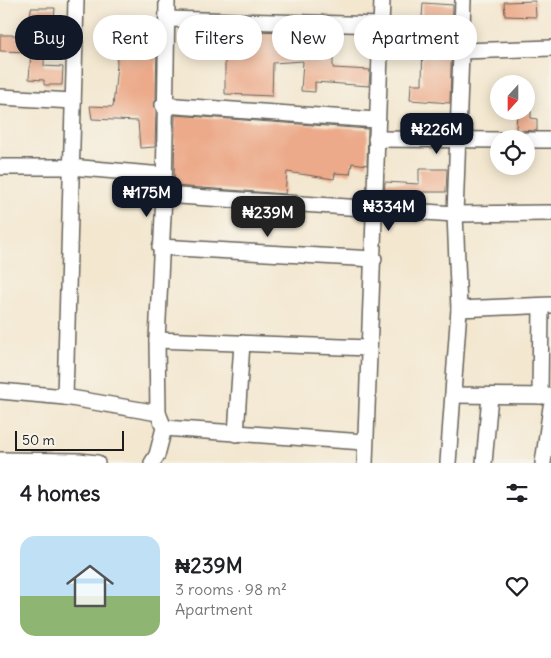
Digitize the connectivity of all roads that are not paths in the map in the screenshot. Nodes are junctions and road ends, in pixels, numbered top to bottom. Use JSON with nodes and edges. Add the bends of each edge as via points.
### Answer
{"nodes":[{"id":1,"x":76,"y":0,"type":"edge"},
{"id":2,"x":167,"y":0,"type":"edge"},
{"id":3,"x":382,"y":0,"type":"edge"},
{"id":4,"x":464,"y":0,"type":"edge"},
{"id":5,"x":167,"y":15,"type":"edge"},
{"id":6,"x":381,"y":15,"type":"edge"},
{"id":7,"x":463,"y":15,"type":"edge"},
{"id":8,"x":167,"y":19,"type":"edge"},
{"id":9,"x":354,"y":24,"type":"edge"},
{"id":10,"x":551,"y":48,"type":"edge"},
{"id":11,"x":477,"y":50,"type":"edge"},
{"id":12,"x":165,"y":60,"type":"edge"},
{"id":13,"x":379,"y":60,"type":"edge"},
{"id":14,"x":462,"y":60,"type":"edge"},
{"id":15,"x":0,"y":97,"type":"edge"},
{"id":16,"x":73,"y":101,"type":"junction"},
{"id":17,"x":163,"y":105,"type":"junction"},
{"id":18,"x":376,"y":120,"type":"junction"},
{"id":19,"x":376,"y":139,"type":"junction"},
{"id":20,"x":458,"y":140,"type":"junction"},
{"id":21,"x":490,"y":140,"type":"edge"},
{"id":22,"x":535,"y":140,"type":"edge"},
{"id":23,"x":551,"y":140,"type":"edge"},
{"id":24,"x":70,"y":166,"type":"junction"},
{"id":25,"x":0,"y":167,"type":"edge"},
{"id":26,"x":163,"y":175,"type":"junction"},
{"id":27,"x":164,"y":195,"type":"junction"},
{"id":28,"x":375,"y":209,"type":"junction"},
{"id":29,"x":551,"y":213,"type":"edge"},
{"id":30,"x":455,"y":214,"type":"junction"},
{"id":31,"x":160,"y":247,"type":"junction"},
{"id":32,"x":374,"y":259,"type":"junction"},
{"id":33,"x":546,"y":306,"type":"edge"},
{"id":34,"x":459,"y":309,"type":"junction"},
{"id":35,"x":157,"y":340,"type":"junction"},
{"id":36,"x":242,"y":343,"type":"junction"},
{"id":37,"x":369,"y":348,"type":"junction"},
{"id":38,"x":0,"y":391,"type":"edge"},
{"id":39,"x":453,"y":395,"type":"junction"},
{"id":40,"x":490,"y":396,"type":"junction"},
{"id":41,"x":64,"y":397,"type":"junction"},
{"id":42,"x":547,"y":400,"type":"edge"},
{"id":43,"x":158,"y":413,"type":"junction"},
{"id":44,"x":164,"y":428,"type":"junction"},
{"id":45,"x":236,"y":434,"type":"junction"},
{"id":46,"x":364,"y":442,"type":"junction"},
{"id":47,"x":548,"y":448,"type":"edge"},
{"id":48,"x":0,"y":460,"type":"edge"},
{"id":49,"x":97,"y":463,"type":"edge"},
{"id":50,"x":152,"y":463,"type":"edge"},
{"id":51,"x":365,"y":463,"type":"edge"},
{"id":52,"x":448,"y":463,"type":"edge"},
{"id":53,"x":484,"y":463,"type":"edge"},
{"id":54,"x":543,"y":463,"type":"edge"}],
"edges":[{"from":1,"to":16,"type":"street"},
{"from":2,"to":5,"type":"street"},
{"from":3,"to":6,"type":"street"},
{"from":4,"to":7,"type":"street"},
{"from":8,"to":9,"type":"street"},
{"from":10,"to":11,"type":"street"},
{"from":12,"to":17,"type":"street"},
{"from":13,"to":18,"type":"street"},
{"from":14,"to":20,"type":"street"},
{"from":15,"to":16,"type":"street"},
{"from":16,"to":24,"type":"street"},
{"from":17,"to":18,"type":"street"},
{"from":17,"to":26,"type":"street"},
{"from":18,"to":19,"type":"street"},
{"from":19,"to":20,"type":"street"},
{"from":19,"to":28,"type":"street"},
{"from":20,"to":21,"type":"street"},
{"from":20,"to":30,"type":"street"},
{"from":22,"to":23,"type":"street"},
{"from":24,"to":25,"type":"street"},
{"from":24,"to":26,"type":"street"},
{"from":24,"to":41,"type":"street"},
{"from":26,"to":27,"type":"street"},
{"from":27,"to":28,"type":"street"},
{"from":27,"to":31,"type":"street"},
{"from":28,"to":30,"type":"street"},
{"from":28,"to":32,"type":"street"},
{"from":29,"to":30,"type":"street"},
{"from":30,"to":34,"type":"street"},
{"from":31,"to":32,"type":"street"},
{"from":31,"to":35,"type":"street"},
{"from":32,"to":37,"type":"street"},
{"from":33,"to":34,"type":"street"},
{"from":33,"to":42,"type":"street"},
{"from":34,"to":39,"type":"street"},
{"from":35,"to":36,"type":"street"},
{"from":35,"to":43,"type":"street"},
{"from":36,"to":37,"type":"street"},
{"from":36,"to":45,"type":"street"},
{"from":37,"to":46,"type":"street"},
{"from":38,"to":41,"type":"street"},
{"from":39,"to":40,"type":"street"},
{"from":39,"to":52,"type":"street"},
{"from":40,"to":42,"type":"street"},
{"from":40,"to":53,"type":"street"},
{"from":41,"to":43,"type":"street"},
{"from":42,"to":47,"type":"street"},
{"from":43,"to":44,"type":"street"},
{"from":44,"to":45,"type":"street"},
{"from":44,"to":50,"type":"street"},
{"from":45,"to":46,"type":"street"},
{"from":46,"to":51,"type":"street"},
{"from":47,"to":54,"type":"street"},
{"from":48,"to":49,"type":"street"}]}
